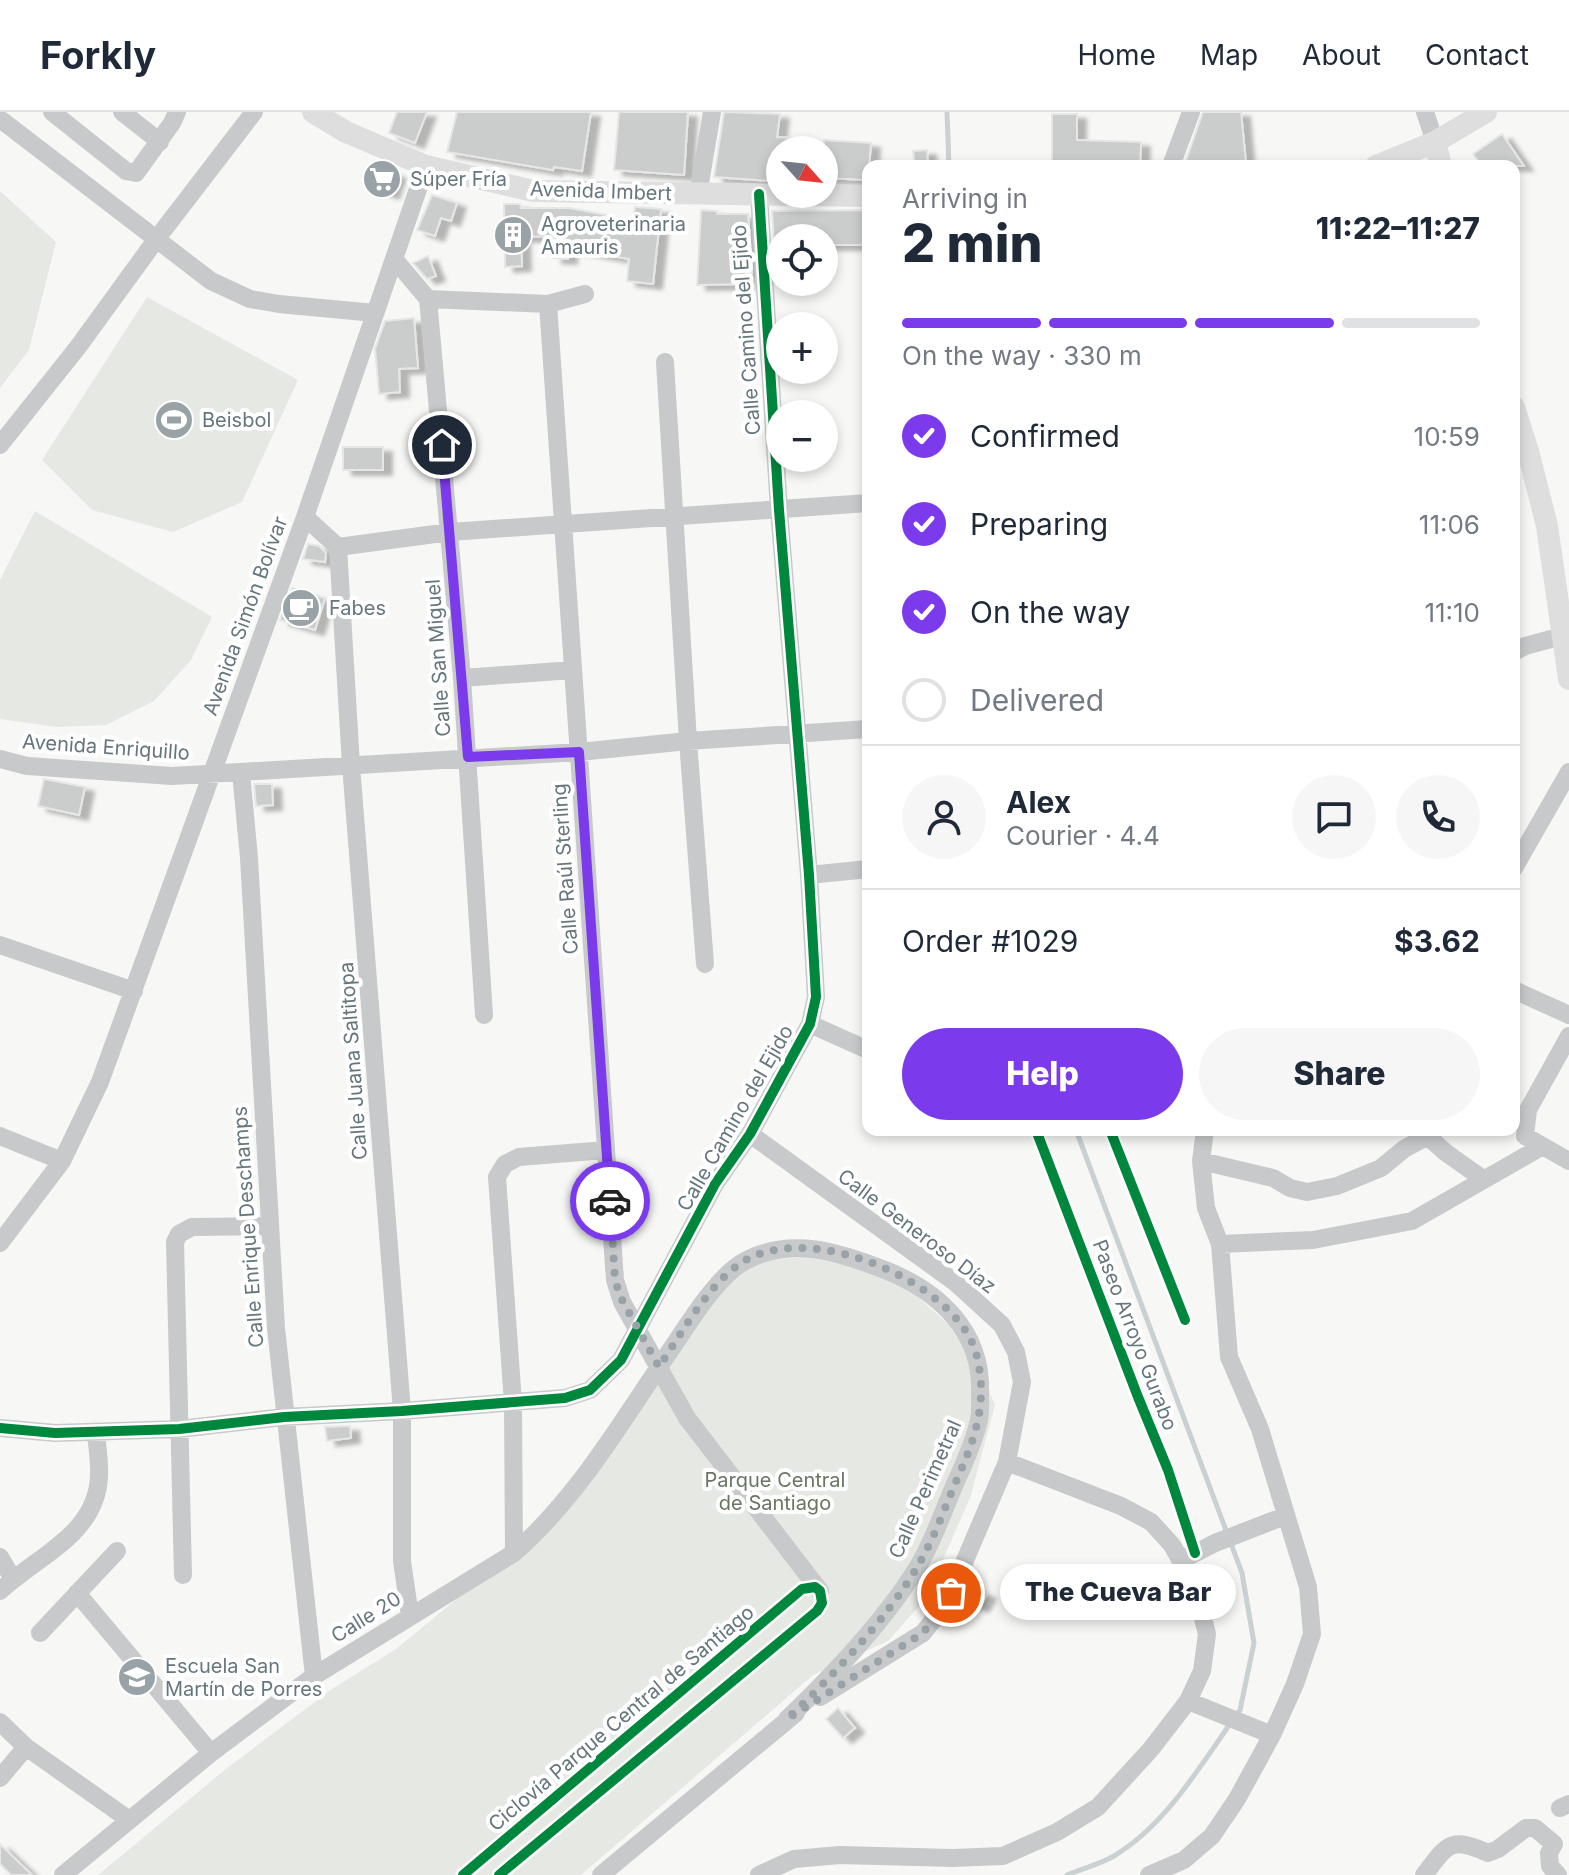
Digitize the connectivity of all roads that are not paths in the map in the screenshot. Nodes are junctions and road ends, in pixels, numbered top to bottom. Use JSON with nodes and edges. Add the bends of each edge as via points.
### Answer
{"nodes":[{"id":1,"x":52,"y":112,"type":"edge"},
{"id":2,"x":122,"y":112,"type":"edge"},
{"id":3,"x":177,"y":112,"type":"edge"},
{"id":4,"x":254,"y":112,"type":"edge"},
{"id":5,"x":313,"y":112,"type":"edge"},
{"id":6,"x":712,"y":112,"type":"edge"},
{"id":7,"x":1191,"y":112,"type":"edge"},
{"id":8,"x":1425,"y":112,"type":"edge"},
{"id":9,"x":1486,"y":112,"type":"edge"},
{"id":10,"x":0,"y":119,"type":"edge"},
{"id":11,"x":160,"y":142,"type":"junction"},
{"id":12,"x":1435,"y":142,"type":"junction"},
{"id":13,"x":1173,"y":160,"type":"edge"},
{"id":14,"x":1391,"y":160,"type":"edge"},
{"id":15,"x":1440,"y":160,"type":"edge"},
{"id":16,"x":426,"y":166,"type":"junction"},
{"id":17,"x":759,"y":194,"type":"junction"},
{"id":18,"x":698,"y":195,"type":"junction"},
{"id":19,"x":862,"y":196,"type":"edge"},
{"id":20,"x":158,"y":237,"type":"junction"},
{"id":21,"x":395,"y":260,"type":"junction"},
{"id":22,"x":585,"y":294,"type":"dead end"},
{"id":23,"x":428,"y":299,"type":"junction"},
{"id":24,"x":548,"y":304,"type":"junction"},
{"id":25,"x":375,"y":313,"type":"junction"},
{"id":26,"x":665,"y":362,"type":"dead end"},
{"id":27,"x":1520,"y":426,"type":"edge"},
{"id":28,"x":0,"y":445,"type":"edge"},
{"id":29,"x":862,"y":503,"type":"edge"},
{"id":30,"x":779,"y":510,"type":"junction"},
{"id":31,"x":305,"y":517,"type":"junction"},
{"id":32,"x":673,"y":518,"type":"junction"},
{"id":33,"x":561,"y":525,"type":"junction"},
{"id":34,"x":450,"y":532,"type":"junction"},
{"id":35,"x":338,"y":547,"type":"junction"},
{"id":36,"x":1563,"y":599,"type":"edge"},
{"id":37,"x":1562,"y":636,"type":"junction"},
{"id":38,"x":1520,"y":649,"type":"edge"},
{"id":39,"x":573,"y":670,"type":"junction"},
{"id":40,"x":462,"y":678,"type":"junction"},
{"id":41,"x":1569,"y":679,"type":"edge"},
{"id":42,"x":862,"y":729,"type":"edge"},
{"id":43,"x":797,"y":734,"type":"junction"},
{"id":44,"x":688,"y":741,"type":"junction"},
{"id":45,"x":579,"y":752,"type":"junction"},
{"id":46,"x":468,"y":757,"type":"junction"},
{"id":47,"x":0,"y":759,"type":"edge"},
{"id":48,"x":351,"y":765,"type":"junction"},
{"id":49,"x":1569,"y":772,"type":"edge"},
{"id":50,"x":241,"y":773,"type":"junction"},
{"id":51,"x":210,"y":774,"type":"junction"},
{"id":52,"x":1520,"y":858,"type":"edge"},
{"id":53,"x":862,"y":870,"type":"edge"},
{"id":54,"x":809,"y":875,"type":"junction"},
{"id":55,"x":0,"y":945,"type":"edge"},
{"id":56,"x":705,"y":964,"type":"dead end"},
{"id":57,"x":134,"y":991,"type":"junction"},
{"id":58,"x":1520,"y":993,"type":"edge"},
{"id":59,"x":484,"y":1015,"type":"dead end"},
{"id":60,"x":1569,"y":1015,"type":"edge"},
{"id":61,"x":810,"y":1024,"type":"junction"},
{"id":62,"x":1569,"y":1036,"type":"edge"},
{"id":63,"x":862,"y":1047,"type":"edge"},
{"id":64,"x":750,"y":1134,"type":"junction"},
{"id":65,"x":0,"y":1136,"type":"edge"},
{"id":66,"x":1204,"y":1136,"type":"edge"},
{"id":67,"x":1420,"y":1136,"type":"edge"},
{"id":68,"x":1428,"y":1136,"type":"edge"},
{"id":69,"x":1541,"y":1147,"type":"junction"},
{"id":70,"x":606,"y":1150,"type":"junction"},
{"id":71,"x":62,"y":1161,"type":"junction"},
{"id":72,"x":1201,"y":1161,"type":"junction"},
{"id":73,"x":1569,"y":1161,"type":"edge"},
{"id":74,"x":1483,"y":1179,"type":"junction"},
{"id":75,"x":269,"y":1226,"type":"junction"},
{"id":76,"x":0,"y":1243,"type":"edge"},
{"id":77,"x":1220,"y":1244,"type":"junction"},
{"id":78,"x":638,"y":1330,"type":"junction"},
{"id":79,"x":659,"y":1367,"type":"junction"},
{"id":80,"x":513,"y":1403,"type":"junction"},
{"id":81,"x":402,"y":1411,"type":"junction"},
{"id":82,"x":284,"y":1417,"type":"junction"},
{"id":83,"x":0,"y":1428,"type":"edge"},
{"id":84,"x":179,"y":1429,"type":"junction"},
{"id":85,"x":96,"y":1433,"type":"junction"},
{"id":86,"x":1007,"y":1462,"type":"junction"},
{"id":87,"x":1285,"y":1516,"type":"junction"},
{"id":88,"x":117,"y":1551,"type":"dead end"},
{"id":89,"x":514,"y":1553,"type":"junction"},
{"id":90,"x":0,"y":1557,"type":"edge"},
{"id":91,"x":1182,"y":1560,"type":"junction"},
{"id":92,"x":183,"y":1575,"type":"dead end"},
{"id":93,"x":6,"y":1585,"type":"edge"},
{"id":94,"x":820,"y":1591,"type":"dead end"},
{"id":95,"x":77,"y":1593,"type":"junction"},
{"id":96,"x":410,"y":1616,"type":"junction"},
{"id":97,"x":40,"y":1633,"type":"dead end"},
{"id":98,"x":314,"y":1676,"type":"junction"},
{"id":99,"x":1188,"y":1701,"type":"junction"},
{"id":100,"x":787,"y":1719,"type":"junction"},
{"id":101,"x":0,"y":1722,"type":"edge"},
{"id":102,"x":1272,"y":1735,"type":"junction"},
{"id":103,"x":26,"y":1747,"type":"junction"},
{"id":104,"x":211,"y":1753,"type":"junction"},
{"id":105,"x":0,"y":1778,"type":"edge"},
{"id":106,"x":128,"y":1819,"type":"junction"},
{"id":107,"x":1562,"y":1844,"type":"edge"},
{"id":108,"x":63,"y":1875,"type":"edge"},
{"id":109,"x":601,"y":1875,"type":"edge"},
{"id":110,"x":759,"y":1875,"type":"edge"},
{"id":111,"x":1149,"y":1875,"type":"edge"},
{"id":112,"x":1424,"y":1875,"type":"edge"},
{"id":113,"x":1558,"y":1875,"type":"edge"}],
"edges":[{"from":1,"to":11,"type":"street","via":[[131,173],[140,170]]},
{"from":2,"to":11,"type":"street"},
{"from":3,"to":11,"type":"street"},
{"from":4,"to":20,"type":"street"},
{"from":5,"to":16,"type":"main road","name":"Avenida Imbert"},
{"from":6,"to":18,"type":"street"},
{"from":7,"to":13,"type":"street"},
{"from":8,"to":12,"type":"street"},
{"from":9,"to":12,"type":"main road"},
{"from":10,"to":20,"type":"street"},
{"from":12,"to":14,"type":"main road"},
{"from":12,"to":15,"type":"main road"},
{"from":16,"to":18,"type":"main road","name":"Avenida Imbert","via":[[533,191]]},
{"from":16,"to":21,"type":"street","name":"Avenida Simón Bolívar"},
{"from":17,"to":18,"type":"main road","name":"Avenida Imbert"},
{"from":17,"to":19,"type":"main road","name":"Avenida Imbert"},
{"from":17,"to":30,"type":"street","name":"Calle Camino del Ejido"},
{"from":20,"to":25,"type":"street","via":[[211,281],[250,299]]},
{"from":20,"to":28,"type":"street"},
{"from":21,"to":23,"type":"street"},
{"from":21,"to":25,"type":"street","name":"Avenida Simón Bolívar"},
{"from":22,"to":24,"type":"street"},
{"from":23,"to":24,"type":"street"},
{"from":23,"to":34,"type":"street","name":"Calle San Miguel"},
{"from":24,"to":33,"type":"street","name":"Calle Raúl Sterling"},
{"from":25,"to":31,"type":"street","name":"Avenida Simón Bolívar"},
{"from":26,"to":32,"type":"street"},
{"from":27,"to":36,"type":"main road"},
{"from":29,"to":30,"type":"street"},
{"from":30,"to":32,"type":"street"},
{"from":30,"to":43,"type":"street","name":"Calle Camino del Ejido"},
{"from":31,"to":35,"type":"street"},
{"from":31,"to":51,"type":"street","name":"Avenida Simón Bolívar"},
{"from":32,"to":33,"type":"street"},
{"from":32,"to":44,"type":"street"},
{"from":33,"to":34,"type":"street"},
{"from":33,"to":39,"type":"street","name":"Calle Raúl Sterling"},
{"from":34,"to":35,"type":"street"},
{"from":34,"to":40,"type":"street","name":"Calle San Miguel"},
{"from":35,"to":48,"type":"street","name":"Calle Juana Saltitopa"},
{"from":36,"to":37,"type":"main road"},
{"from":37,"to":38,"type":"street"},
{"from":37,"to":41,"type":"main road"},
{"from":39,"to":40,"type":"street"},
{"from":39,"to":45,"type":"street","name":"Calle Raúl Sterling"},
{"from":40,"to":46,"type":"street","name":"Calle San Miguel"},
{"from":42,"to":43,"type":"street","name":"Avenida Enriquillo"},
{"from":43,"to":44,"type":"street","name":"Avenida Enriquillo"},
{"from":43,"to":54,"type":"street","name":"Calle Camino del Ejido"},
{"from":44,"to":45,"type":"street","name":"Avenida Enriquillo"},
{"from":44,"to":56,"type":"street"},
{"from":45,"to":46,"type":"street","name":"Avenida Enriquillo"},
{"from":45,"to":70,"type":"street","name":"Calle Raúl Sterling"},
{"from":46,"to":48,"type":"street","name":"Avenida Enriquillo"},
{"from":46,"to":59,"type":"street","name":"Calle San Miguel"},
{"from":47,"to":51,"type":"street","name":"Avenida Enriquillo","via":[[27,766]]},
{"from":48,"to":50,"type":"street","name":"Avenida Enriquillo"},
{"from":48,"to":81,"type":"street","name":"Calle Juana Saltitopa"},
{"from":49,"to":52,"type":"street"},
{"from":50,"to":51,"type":"street","name":"Avenida Enriquillo"},
{"from":50,"to":75,"type":"street","name":"Calle Enrique Deschamps"},
{"from":51,"to":57,"type":"street","name":"Avenida Simón Bolívar"},
{"from":53,"to":54,"type":"street"},
{"from":54,"to":61,"type":"street","name":"Calle Camino del Ejido","via":[[816,997]]},
{"from":55,"to":57,"type":"street"},
{"from":57,"to":71,"type":"street","name":"Avenida Simón Bolívar","via":[[100,1082]]},
{"from":58,"to":60,"type":"street"},
{"from":61,"to":63,"type":"street"},
{"from":61,"to":64,"type":"street","name":"Calle Camino del Ejido"},
{"from":62,"to":69,"type":"street","via":[[1528,1110],[1525,1136]]},
{"from":64,"to":78,"type":"street","name":"Calle Camino del Ejido","via":[[715,1184]]},
{"from":64,"to":86,"type":"street","name":"Calle Generoso Díaz","via":[[956,1283],[1002,1325],[1011,1338],[1022,1382]]},
{"from":65,"to":71,"type":"street"},
{"from":66,"to":72,"type":"street"},
{"from":67,"to":72,"type":"street","via":[[1381,1168],[1307,1192]]},
{"from":68,"to":74,"type":"street"},
{"from":69,"to":73,"type":"street"},
{"from":69,"to":74,"type":"street"},
{"from":70,"to":78,"type":"street","name":"Calle Raúl Sterling","via":[[615,1280]]},
{"from":70,"to":80,"type":"street","via":[[519,1157],[505,1164],[497,1177]]},
{"from":71,"to":76,"type":"street","name":"Avenida Simón Bolívar"},
{"from":72,"to":77,"type":"street","via":[[1206,1208]]},
{"from":74,"to":77,"type":"street","via":[[1412,1221],[1313,1240]]},
{"from":75,"to":82,"type":"street","name":"Calle Enrique Deschamps"},
{"from":75,"to":84,"type":"street","via":[[192,1227],[175,1242]]},
{"from":77,"to":87,"type":"street","via":[[1229,1357],[1260,1429]]},
{"from":78,"to":79,"type":"street","name":"Calle Raúl Sterling"},
{"from":78,"to":80,"type":"street","name":"Calle Camino del Ejido","via":[[621,1360],[590,1390]]},
{"from":79,"to":89,"type":"street","name":"Calle 20","via":[[569,1497]]},
{"from":79,"to":94,"type":"street","name":"Calle Raúl Sterling","via":[[687,1418]]},
{"from":79,"to":100,"type":"street","name":"Calle Perimetral","via":[[732,1271],[751,1258],[798,1247],[844,1254],[911,1283],[952,1315],[976,1349],[979,1422],[919,1564],[853,1651]]},
{"from":80,"to":81,"type":"street","name":"Calle Camino del Ejido"},
{"from":80,"to":89,"type":"street"},
{"from":81,"to":82,"type":"street","name":"Calle Camino del Ejido"},
{"from":81,"to":96,"type":"street","name":"Calle Juana Saltitopa","via":[[402,1561]]},
{"from":82,"to":84,"type":"street","name":"Calle Camino del Ejido"},
{"from":82,"to":98,"type":"street","name":"Calle Enrique Deschamps"},
{"from":83,"to":85,"type":"street","name":"Calle Camino del Ejido"},
{"from":84,"to":85,"type":"street","name":"Calle Camino del Ejido"},
{"from":84,"to":92,"type":"street"},
{"from":85,"to":93,"type":"street","via":[[97,1493],[79,1529]]},
{"from":86,"to":91,"type":"street","via":[[1151,1522]]},
{"from":86,"to":100,"type":"street","name":"Calle Generoso Díaz","via":[[951,1593],[923,1633]]},
{"from":87,"to":91,"type":"street"},
{"from":87,"to":102,"type":"street","via":[[1308,1587],[1312,1634]]},
{"from":88,"to":95,"type":"street"},
{"from":89,"to":96,"type":"street","name":"Calle 20"},
{"from":90,"to":93,"type":"street"},
{"from":91,"to":99,"type":"street","via":[[1207,1634],[1202,1671]]},
{"from":95,"to":97,"type":"street"},
{"from":95,"to":104,"type":"street"},
{"from":96,"to":98,"type":"street","name":"Calle 20"},
{"from":98,"to":104,"type":"street","name":"Calle 20"},
{"from":99,"to":102,"type":"street"},
{"from":99,"to":110,"type":"street","via":[[1098,1807],[1003,1856],[824,1856],[794,1859]]},
{"from":100,"to":109,"type":"street","name":"Calle Generoso Díaz"},
{"from":101,"to":103,"type":"street"},
{"from":102,"to":111,"type":"street","via":[[1212,1836],[1184,1860]]},
{"from":103,"to":105,"type":"street"},
{"from":103,"to":106,"type":"street"},
{"from":104,"to":106,"type":"street","name":"Calle 20"},
{"from":106,"to":108,"type":"street","name":"Calle 20"},
{"from":107,"to":112,"type":"street","via":[[1526,1828],[1488,1853],[1464,1843],[1449,1846]]},
{"from":107,"to":113,"type":"street","via":[[1549,1853]]}]}
